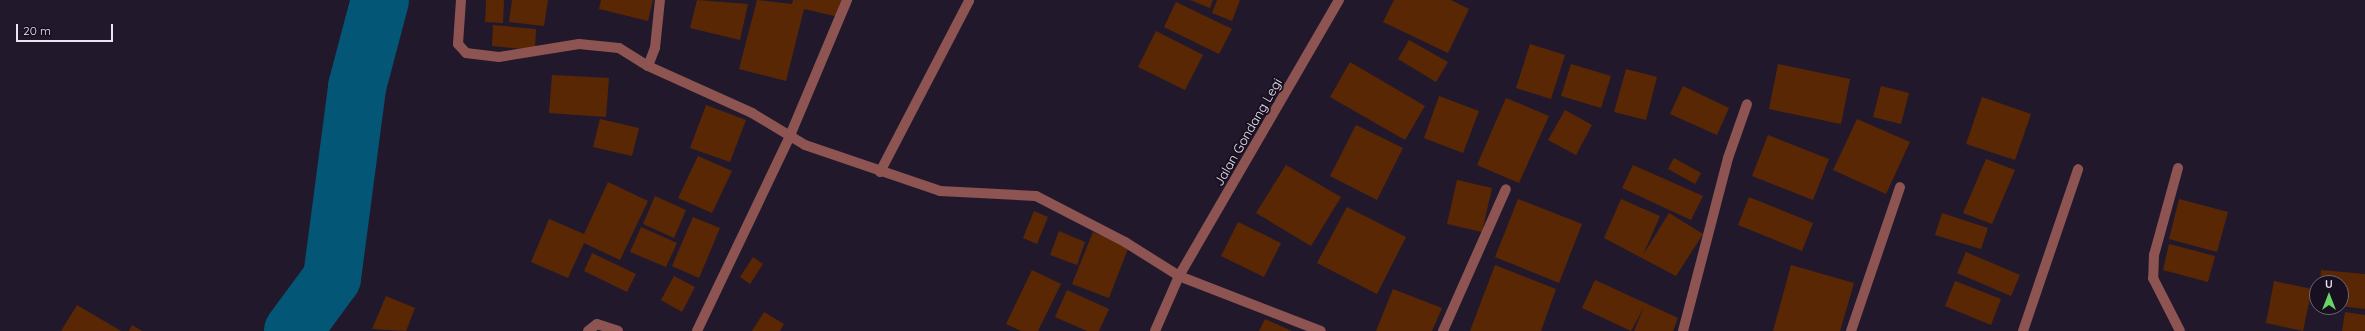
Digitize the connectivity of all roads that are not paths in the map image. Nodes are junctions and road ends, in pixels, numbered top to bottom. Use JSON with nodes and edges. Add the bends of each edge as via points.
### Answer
{"nodes":[{"id":1,"x":461,"y":0,"type":"edge"},
{"id":2,"x":660,"y":0,"type":"edge"},
{"id":3,"x":847,"y":0,"type":"edge"},
{"id":4,"x":1339,"y":0,"type":"edge"},
{"id":5,"x":969,"y":1,"type":"dead end"},
{"id":6,"x":648,"y":66,"type":"junction"},
{"id":7,"x":1747,"y":104,"type":"dead end"},
{"id":8,"x":789,"y":138,"type":"junction"},
{"id":9,"x":2178,"y":168,"type":"dead end"},
{"id":10,"x":2078,"y":169,"type":"dead end"},
{"id":11,"x":880,"y":172,"type":"junction"},
{"id":12,"x":1900,"y":187,"type":"dead end"},
{"id":13,"x":1506,"y":189,"type":"dead end"},
{"id":14,"x":1179,"y":276,"type":"junction"},
{"id":15,"x":588,"y":331,"type":"edge"},
{"id":16,"x":618,"y":331,"type":"edge"},
{"id":17,"x":697,"y":331,"type":"edge"},
{"id":18,"x":1155,"y":331,"type":"edge"},
{"id":19,"x":1321,"y":331,"type":"edge"},
{"id":20,"x":1443,"y":331,"type":"edge"},
{"id":21,"x":1683,"y":331,"type":"edge"},
{"id":22,"x":1851,"y":331,"type":"edge"},
{"id":23,"x":2024,"y":331,"type":"edge"},
{"id":24,"x":2180,"y":331,"type":"edge"}],
"edges":[{"from":1,"to":6,"type":"street","via":[[458,44],[466,53],[499,57],[580,44],[612,45]]},
{"from":2,"to":6,"type":"street","via":[[655,48]]},
{"from":3,"to":8,"type":"street"},
{"from":4,"to":14,"type":"street","name":"Jalan Gondang Legi"},
{"from":5,"to":11,"type":"street"},
{"from":6,"to":8,"type":"street","via":[[699,86]]},
{"from":7,"to":21,"type":"street","via":[[1726,165]]},
{"from":8,"to":11,"type":"street"},
{"from":8,"to":17,"type":"street"},
{"from":9,"to":24,"type":"street","via":[[2154,255],[2153,278]]},
{"from":10,"to":23,"type":"street"},
{"from":11,"to":14,"type":"street","via":[[950,193],[1036,196],[1125,242]]},
{"from":12,"to":22,"type":"street"},
{"from":13,"to":20,"type":"street"},
{"from":14,"to":18,"type":"street","name":"Jalan Gondang Legi"},
{"from":14,"to":19,"type":"street"},
{"from":15,"to":16,"type":"street","via":[[597,324]]}]}
